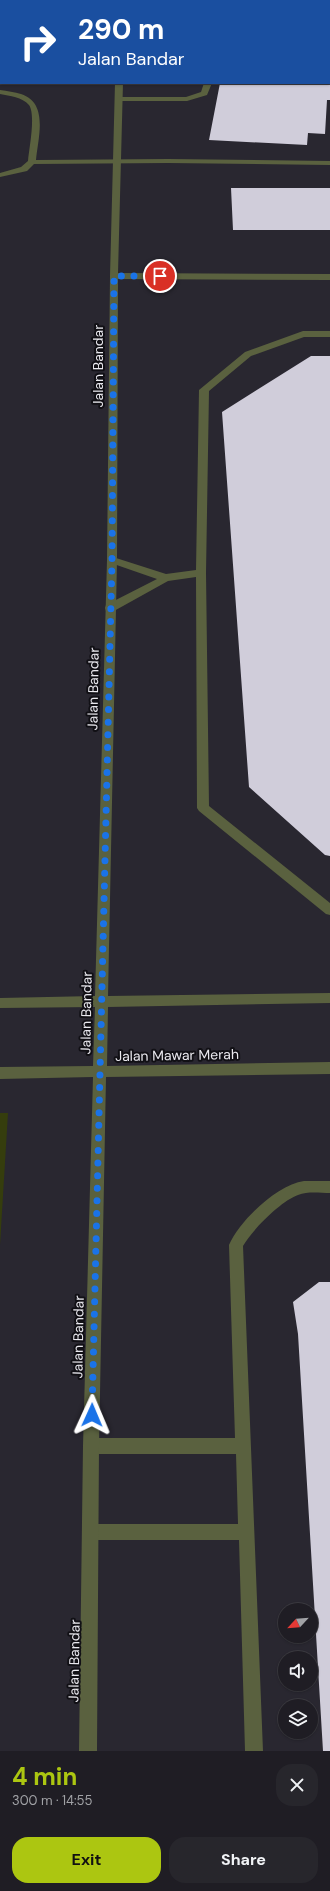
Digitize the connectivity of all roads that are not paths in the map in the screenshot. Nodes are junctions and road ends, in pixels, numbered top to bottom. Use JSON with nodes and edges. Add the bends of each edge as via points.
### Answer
{"nodes":[{"id":1,"x":119,"y":84,"type":"edge"},
{"id":2,"x":208,"y":84,"type":"edge"},
{"id":3,"x":0,"y":92,"type":"edge"},
{"id":4,"x":120,"y":99,"type":"junction"},
{"id":5,"x":32,"y":162,"type":"junction"},
{"id":6,"x":118,"y":162,"type":"junction"},
{"id":7,"x":330,"y":163,"type":"edge"},
{"id":8,"x":0,"y":175,"type":"edge"},
{"id":9,"x":114,"y":276,"type":"junction"},
{"id":10,"x":330,"y":277,"type":"edge"},
{"id":11,"x":330,"y":334,"type":"edge"},
{"id":12,"x":112,"y":560,"type":"junction"},
{"id":13,"x":201,"y":573,"type":"junction"},
{"id":14,"x":166,"y":578,"type":"junction"},
{"id":15,"x":110,"y":608,"type":"junction"},
{"id":16,"x":330,"y":910,"type":"edge"},
{"id":17,"x":330,"y":998,"type":"edge"},
{"id":18,"x":0,"y":1002,"type":"edge"},
{"id":19,"x":101,"y":1002,"type":"junction"},
{"id":20,"x":330,"y":1068,"type":"edge"},
{"id":21,"x":0,"y":1073,"type":"edge"},
{"id":22,"x":100,"y":1073,"type":"junction"},
{"id":23,"x":330,"y":1187,"type":"edge"},
{"id":24,"x":91,"y":1446,"type":"junction"},
{"id":25,"x":243,"y":1446,"type":"junction"},
{"id":26,"x":90,"y":1532,"type":"junction"},
{"id":27,"x":246,"y":1532,"type":"junction"},
{"id":28,"x":88,"y":1751,"type":"edge"},
{"id":29,"x":254,"y":1751,"type":"edge"}],
"edges":[{"from":1,"to":4,"type":"street","name":"Jalan Bandar"},
{"from":2,"to":4,"type":"street","via":[[204,93],[192,99]]},
{"from":3,"to":5,"type":"street","via":[[20,96],[31,103],[36,112]]},
{"from":4,"to":6,"type":"street","name":"Jalan Bandar"},
{"from":5,"to":6,"type":"street"},
{"from":5,"to":8,"type":"street","via":[[24,169]]},
{"from":6,"to":7,"type":"street"},
{"from":6,"to":9,"type":"street","name":"Jalan Bandar"},
{"from":9,"to":10,"type":"street"},
{"from":9,"to":12,"type":"street","name":"Jalan Bandar"},
{"from":11,"to":13,"type":"street","via":[[303,334],[248,354],[204,390]]},
{"from":12,"to":14,"type":"street"},
{"from":12,"to":15,"type":"street","name":"Jalan Bandar"},
{"from":13,"to":14,"type":"street"},
{"from":13,"to":16,"type":"street","via":[[203,808]]},
{"from":14,"to":15,"type":"street"},
{"from":15,"to":19,"type":"street","name":"Jalan Bandar"},
{"from":17,"to":19,"type":"street"},
{"from":18,"to":19,"type":"street"},
{"from":19,"to":22,"type":"street","name":"Jalan Bandar"},
{"from":20,"to":22,"type":"street","name":"Jalan Mawar Merah"},
{"from":21,"to":22,"type":"street","name":"Jalan Mawar Merah"},
{"from":22,"to":24,"type":"street","name":"Jalan Bandar"},
{"from":23,"to":25,"type":"street","via":[[291,1190],[245,1230],[236,1245]]},
{"from":24,"to":25,"type":"street"},
{"from":24,"to":26,"type":"street","name":"Jalan Bandar"},
{"from":25,"to":27,"type":"street"},
{"from":26,"to":27,"type":"street"},
{"from":26,"to":28,"type":"street","name":"Jalan Bandar"},
{"from":27,"to":29,"type":"street"}]}
